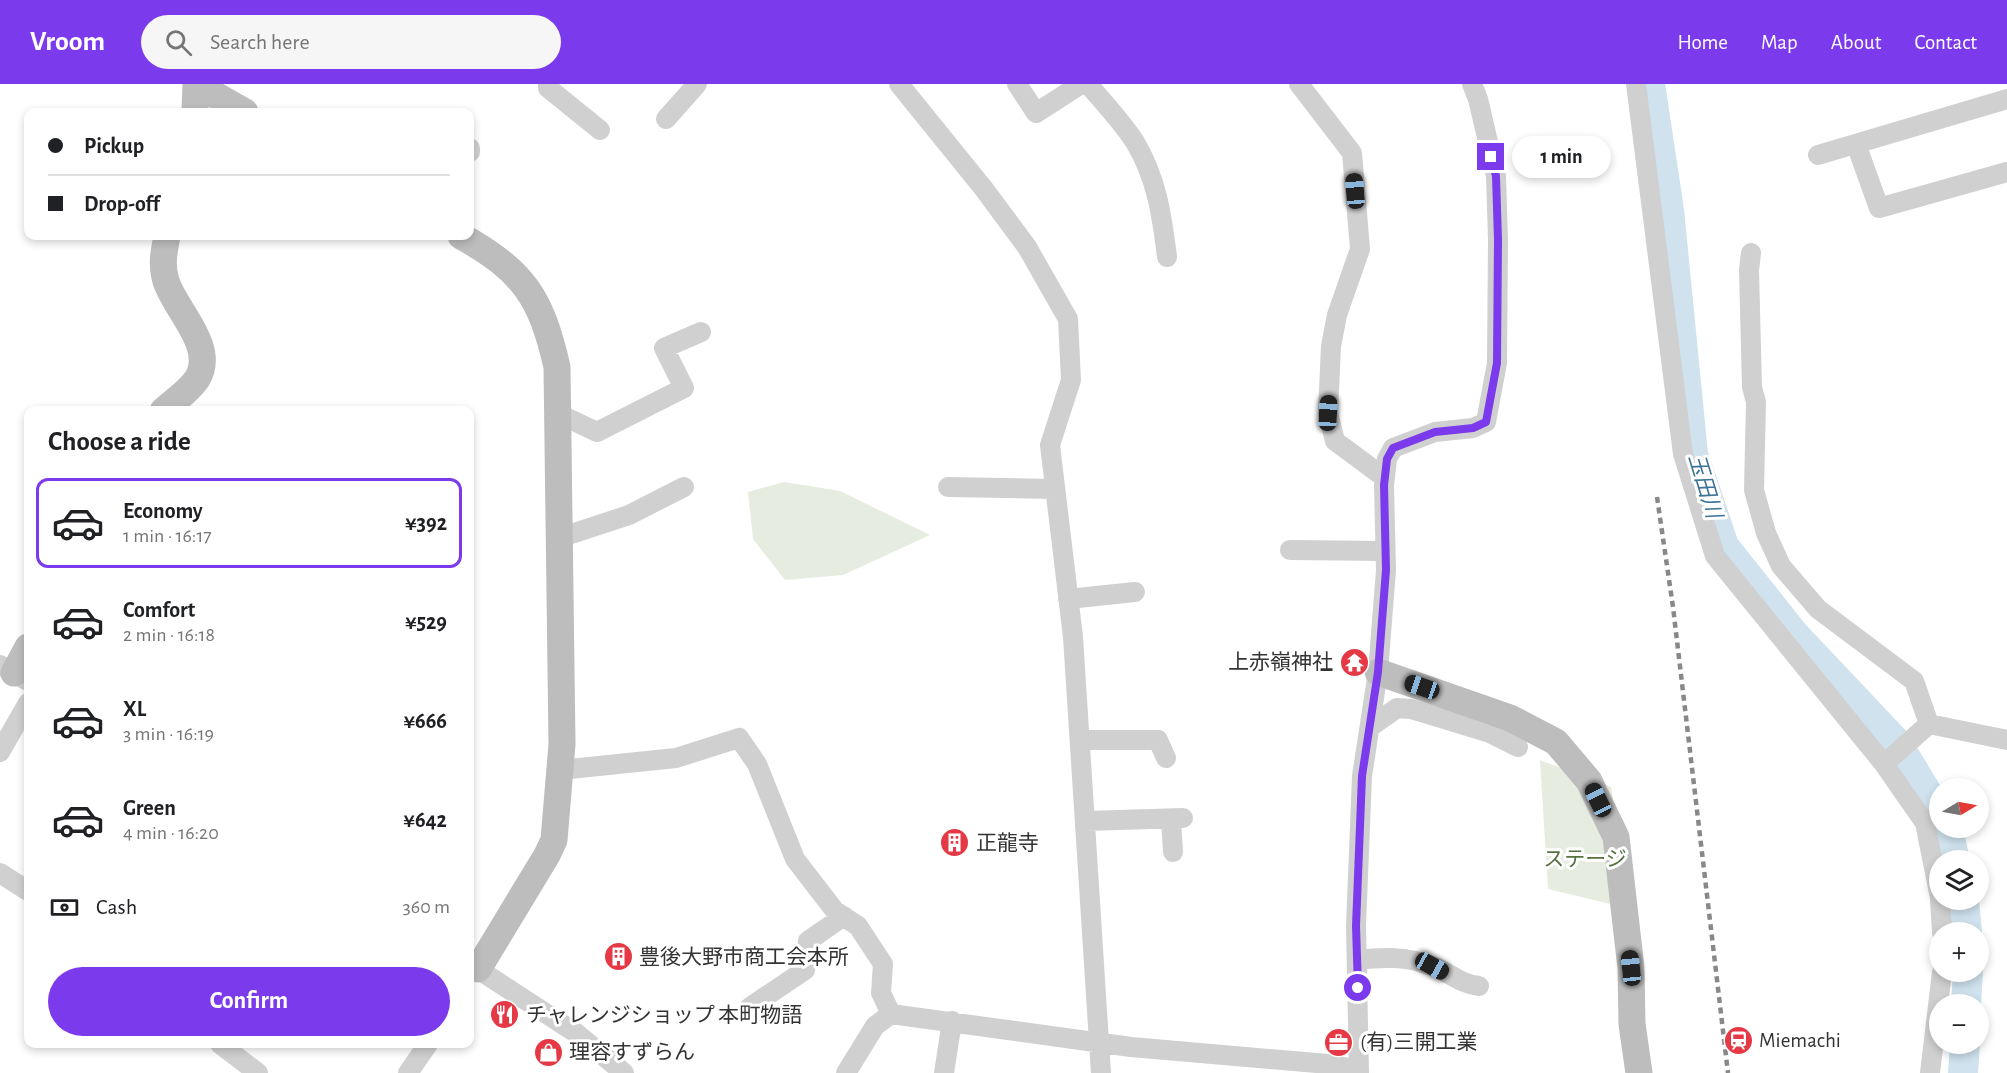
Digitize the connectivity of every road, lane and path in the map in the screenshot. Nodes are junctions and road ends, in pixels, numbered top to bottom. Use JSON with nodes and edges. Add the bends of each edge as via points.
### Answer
{"nodes":[{"id":1,"x":195,"y":84,"type":"edge"},
{"id":2,"x":548,"y":84,"type":"edge"},
{"id":3,"x":697,"y":84,"type":"edge"},
{"id":4,"x":899,"y":84,"type":"edge"},
{"id":5,"x":1017,"y":84,"type":"edge"},
{"id":6,"x":1082,"y":84,"type":"edge"},
{"id":7,"x":1088,"y":84,"type":"edge"},
{"id":8,"x":1299,"y":84,"type":"edge"},
{"id":9,"x":1472,"y":84,"type":"edge"},
{"id":10,"x":1636,"y":84,"type":"edge"},
{"id":11,"x":2007,"y":99,"type":"edge"},
{"id":12,"x":195,"y":108,"type":"edge"},
{"id":13,"x":238,"y":108,"type":"edge"},
{"id":14,"x":666,"y":119,"type":"dead end"},
{"id":15,"x":600,"y":130,"type":"dead end"},
{"id":16,"x":1856,"y":144,"type":"junction"},
{"id":17,"x":1818,"y":155,"type":"dead end"},
{"id":18,"x":2007,"y":172,"type":"edge"},
{"id":19,"x":166,"y":240,"type":"edge"},
{"id":20,"x":466,"y":240,"type":"edge"},
{"id":21,"x":1751,"y":253,"type":"dead end"},
{"id":22,"x":1167,"y":258,"type":"dead end"},
{"id":23,"x":701,"y":332,"type":"dead end"},
{"id":24,"x":168,"y":406,"type":"edge"},
{"id":25,"x":557,"y":413,"type":"junction"},
{"id":26,"x":1385,"y":478,"type":"junction"},
{"id":27,"x":684,"y":487,"type":"dead end"},
{"id":28,"x":948,"y":487,"type":"dead end"},
{"id":29,"x":1055,"y":489,"type":"junction"},
{"id":30,"x":559,"y":538,"type":"junction"},
{"id":31,"x":1290,"y":550,"type":"dead end"},
{"id":32,"x":1385,"y":551,"type":"junction"},
{"id":33,"x":1135,"y":592,"type":"dead end"},
{"id":34,"x":1068,"y":599,"type":"junction"},
{"id":35,"x":24,"y":654,"type":"edge"},
{"id":36,"x":1378,"y":672,"type":"junction"},
{"id":37,"x":14,"y":673,"type":"edge"},
{"id":38,"x":24,"y":710,"type":"edge"},
{"id":39,"x":1927,"y":725,"type":"junction"},
{"id":40,"x":1370,"y":727,"type":"junction"},
{"id":41,"x":1080,"y":740,"type":"junction"},
{"id":42,"x":2007,"y":740,"type":"edge"},
{"id":43,"x":1518,"y":747,"type":"dead end"},
{"id":44,"x":0,"y":752,"type":"edge"},
{"id":45,"x":1166,"y":758,"type":"dead end"},
{"id":46,"x":1887,"y":762,"type":"junction"},
{"id":47,"x":560,"y":770,"type":"junction"},
{"id":48,"x":1086,"y":821,"type":"junction"},
{"id":49,"x":1930,"y":850,"type":"edge"},
{"id":50,"x":1173,"y":852,"type":"dead end"},
{"id":51,"x":0,"y":873,"type":"edge"},
{"id":52,"x":24,"y":888,"type":"edge"},
{"id":53,"x":844,"y":916,"type":"junction"},
{"id":54,"x":1357,"y":960,"type":"junction"},
{"id":55,"x":474,"y":969,"type":"edge"},
{"id":56,"x":474,"y":973,"type":"edge"},
{"id":57,"x":1941,"y":982,"type":"edge"},
{"id":58,"x":1479,"y":986,"type":"dead end"},
{"id":59,"x":750,"y":1006,"type":"dead end"},
{"id":60,"x":891,"y":1014,"type":"junction"},
{"id":61,"x":952,"y":1021,"type":"junction"},
{"id":62,"x":1098,"y":1042,"type":"junction"},
{"id":63,"x":225,"y":1048,"type":"edge"},
{"id":64,"x":425,"y":1048,"type":"edge"},
{"id":65,"x":1359,"y":1072,"type":"edge"},
{"id":66,"x":258,"y":1073,"type":"edge"},
{"id":67,"x":408,"y":1073,"type":"edge"},
{"id":68,"x":624,"y":1073,"type":"edge"},
{"id":69,"x":846,"y":1073,"type":"edge"},
{"id":70,"x":944,"y":1073,"type":"edge"},
{"id":71,"x":1101,"y":1073,"type":"edge"},
{"id":72,"x":1639,"y":1073,"type":"edge"},
{"id":73,"x":1930,"y":1073,"type":"edge"}],
"edges":[{"from":1,"to":12,"type":"street"},
{"from":1,"to":13,"type":"street"},
{"from":2,"to":15,"type":"street"},
{"from":3,"to":14,"type":"street"},
{"from":4,"to":29,"type":"street","via":[[1027,247],[1068,319],[1071,380],[1050,446]]},
{"from":5,"to":6,"type":"street","via":[[1036,113]]},
{"from":7,"to":22,"type":"street","via":[[1134,142],[1156,187]]},
{"from":8,"to":26,"type":"street","via":[[1352,153],[1360,249],[1337,315],[1331,346],[1328,413],[1335,441]]},
{"from":9,"to":26,"type":"street","via":[[1496,176],[1497,363],[1486,422],[1473,428],[1435,432],[1393,448]]},
{"from":10,"to":46,"type":"street","via":[[1683,454],[1715,556]]},
{"from":11,"to":16,"type":"street"},
{"from":16,"to":17,"type":"street"},
{"from":16,"to":18,"type":"street","via":[[1879,208]]},
{"from":19,"to":24,"type":"street","via":[[162,258],[165,280],[200,346],[202,363],[197,378]]},
{"from":20,"to":25,"type":"street","via":[[502,262],[526,285],[541,313],[556,367]]},
{"from":21,"to":39,"type":"street","via":[[1752,387],[1756,402],[1754,490],[1766,533],[1781,566],[1818,609],[1914,681]]},
{"from":23,"to":25,"type":"street","via":[[664,348],[684,388],[597,432]]},
{"from":25,"to":30,"type":"street"},
{"from":26,"to":32,"type":"street"},
{"from":27,"to":30,"type":"street","via":[[629,515]]},
{"from":28,"to":29,"type":"street"},
{"from":29,"to":34,"type":"street"},
{"from":30,"to":47,"type":"street"},
{"from":31,"to":32,"type":"street"},
{"from":32,"to":36,"type":"street"},
{"from":33,"to":34,"type":"street"},
{"from":34,"to":41,"type":"street"},
{"from":35,"to":37,"type":"street"},
{"from":36,"to":40,"type":"street"},
{"from":36,"to":72,"type":"street","via":[[1510,718],[1556,742],[1589,781],[1616,837]]},
{"from":38,"to":44,"type":"street"},
{"from":39,"to":42,"type":"street"},
{"from":39,"to":46,"type":"street"},
{"from":40,"to":43,"type":"street","via":[[1397,708],[1412,709],[1490,733]]},
{"from":40,"to":54,"type":"street","via":[[1362,776]]},
{"from":41,"to":45,"type":"street","via":[[1158,740]]},
{"from":41,"to":48,"type":"street"},
{"from":46,"to":49,"type":"street","via":[[1925,823]]},
{"from":47,"to":53,"type":"street","via":[[676,758],[739,738],[757,764],[795,859],[835,911]]},
{"from":47,"to":55,"type":"street","via":[[554,840]]},
{"from":48,"to":50,"type":"street","via":[[1177,819]]},
{"from":48,"to":62,"type":"street"},
{"from":51,"to":52,"type":"street"},
{"from":53,"to":59,"type":"street","via":[[808,941],[805,970]]},
{"from":53,"to":60,"type":"street","via":[[858,926],[883,964],[881,993]]},
{"from":54,"to":58,"type":"street","via":[[1390,956],[1432,966],[1467,985]]},
{"from":54,"to":65,"type":"street"},
{"from":56,"to":68,"type":"street","via":[[576,1033]]},
{"from":57,"to":73,"type":"street"},
{"from":60,"to":61,"type":"street"},
{"from":60,"to":69,"type":"street","via":[[875,1026]]},
{"from":61,"to":62,"type":"street"},
{"from":61,"to":70,"type":"street"},
{"from":62,"to":65,"type":"street","via":[[1328,1064]]},
{"from":62,"to":71,"type":"street"},
{"from":63,"to":66,"type":"street"},
{"from":64,"to":67,"type":"street"}]}
